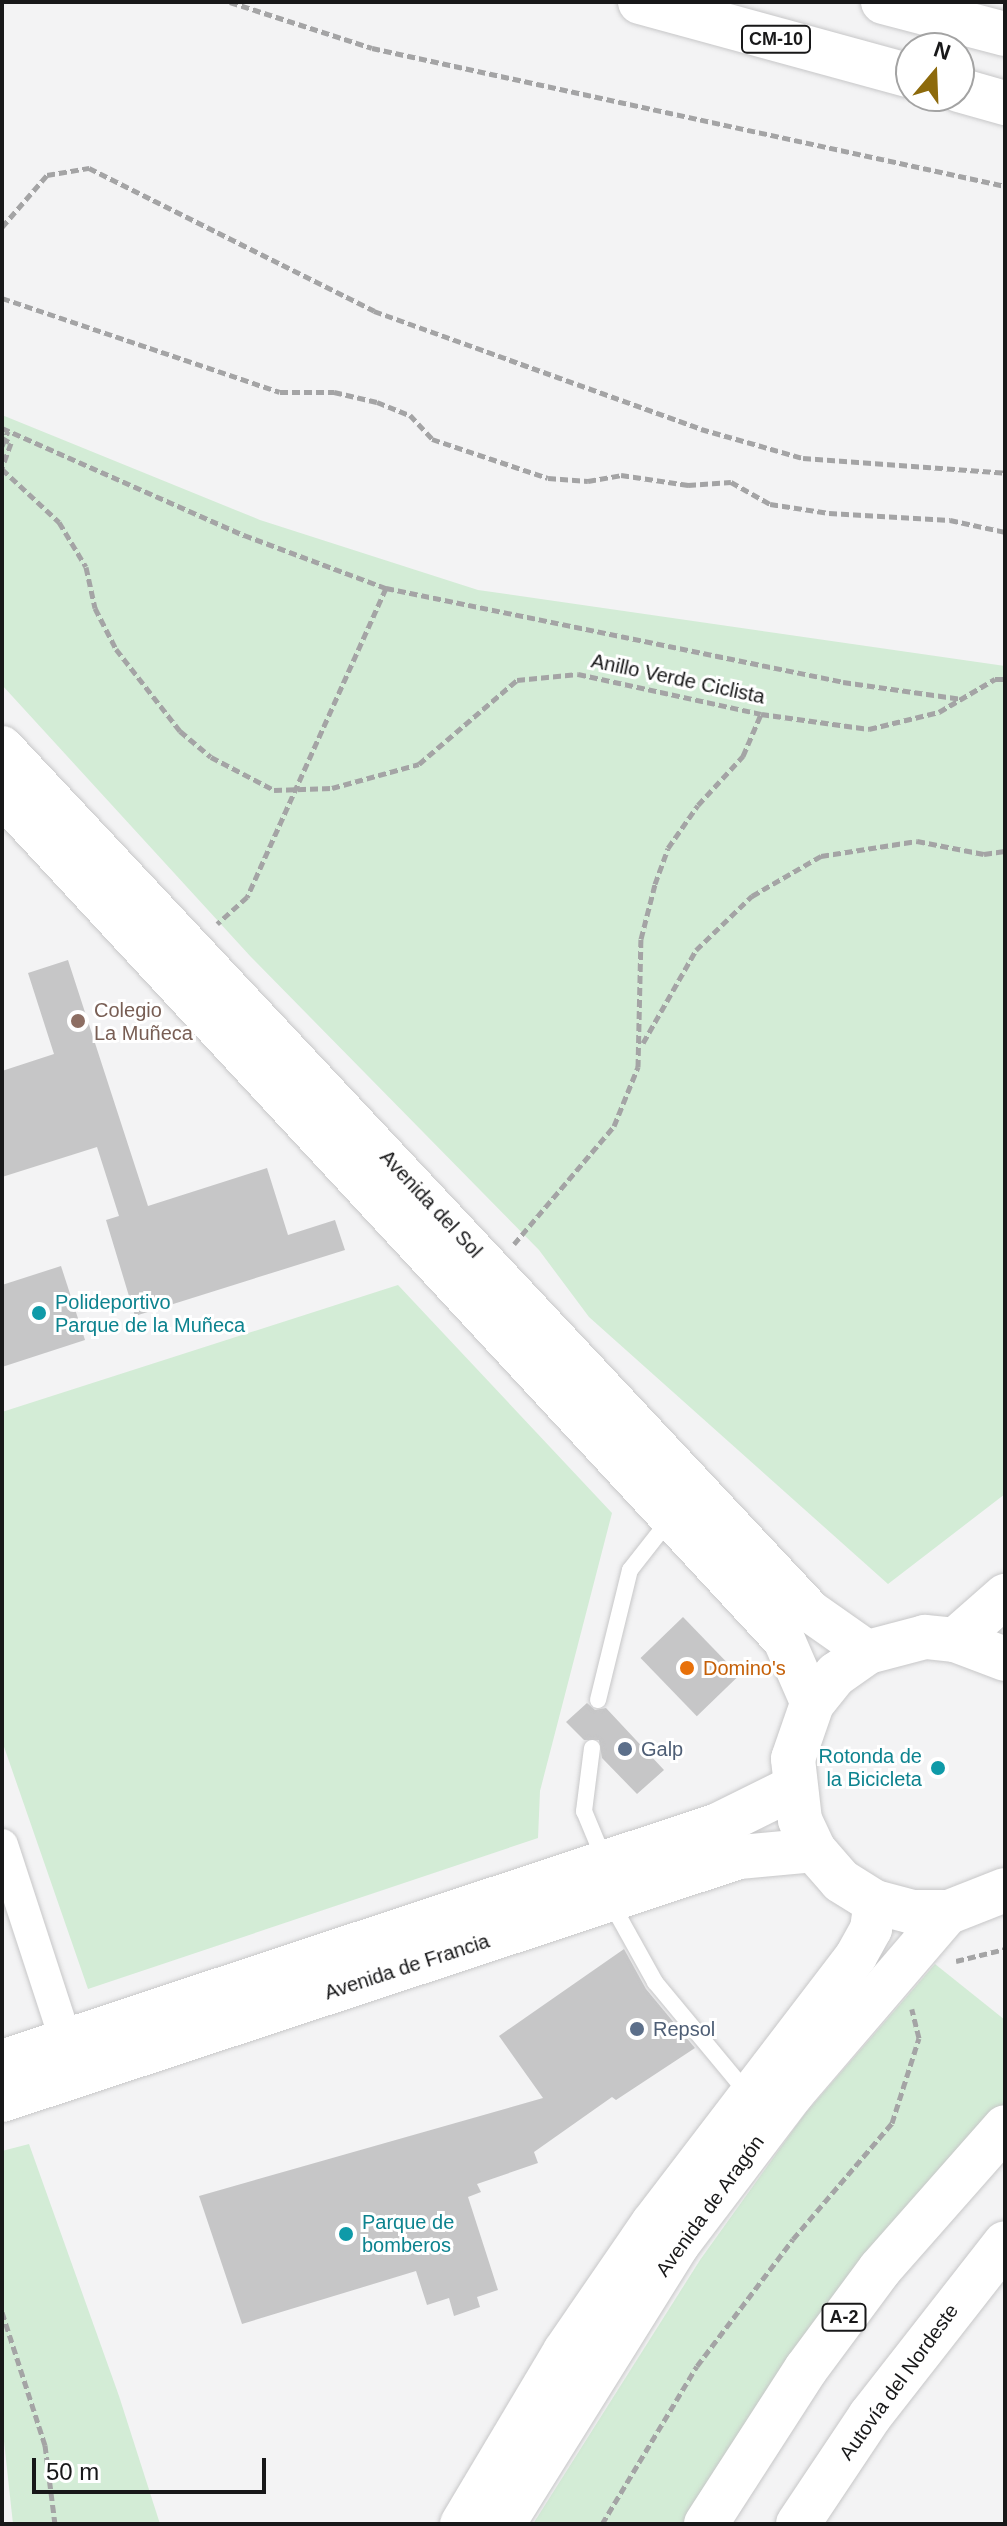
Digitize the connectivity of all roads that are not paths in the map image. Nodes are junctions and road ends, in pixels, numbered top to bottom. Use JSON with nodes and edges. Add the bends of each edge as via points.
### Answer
{"nodes":[{"id":1,"x":640,"y":2,"type":"edge"},
{"id":2,"x":883,"y":2,"type":"edge"},
{"id":3,"x":1005,"y":34,"type":"edge"},
{"id":4,"x":895,"y":72,"type":"edge"},
{"id":5,"x":975,"y":95,"type":"edge"},
{"id":6,"x":1005,"y":103,"type":"edge"},
{"id":7,"x":2,"y":747,"type":"edge"},
{"id":8,"x":2,"y":795,"type":"edge"},
{"id":9,"x":672,"y":1518,"type":"junction"},
{"id":10,"x":1005,"y":1596,"type":"edge"},
{"id":11,"x":955,"y":1640,"type":"junction"},
{"id":12,"x":868,"y":1652,"type":"junction"},
{"id":13,"x":1005,"y":1659,"type":"edge"},
{"id":14,"x":598,"y":1700,"type":"dead end"},
{"id":15,"x":812,"y":1704,"type":"junction"},
{"id":16,"x":592,"y":1748,"type":"dead end"},
{"id":17,"x":793,"y":1788,"type":"junction"},
{"id":18,"x":2,"y":1845,"type":"edge"},
{"id":19,"x":814,"y":1850,"type":"junction"},
{"id":20,"x":606,"y":1880,"type":"junction"},
{"id":21,"x":1005,"y":1890,"type":"edge"},
{"id":22,"x":875,"y":1902,"type":"junction"},
{"id":23,"x":949,"y":1912,"type":"junction"},
{"id":24,"x":66,"y":2041,"type":"junction"},
{"id":25,"x":2,"y":2062,"type":"edge"},
{"id":26,"x":748,"y":2094,"type":"junction"},
{"id":27,"x":2,"y":2100,"type":"edge"},
{"id":28,"x":1005,"y":2127,"type":"edge"},
{"id":29,"x":1005,"y":2243,"type":"edge"},
{"id":30,"x":461,"y":2524,"type":"edge"},
{"id":31,"x":504,"y":2524,"type":"edge"},
{"id":32,"x":706,"y":2524,"type":"edge"},
{"id":33,"x":798,"y":2524,"type":"edge"}],
"edges":[{"from":1,"to":4,"type":"main road","number":"CM-10"},
{"from":2,"to":3,"type":"main road"},
{"from":5,"to":6,"type":"main road"},
{"from":7,"to":12,"type":"street","name":"Avenida del Sol","via":[[811,1612]]},
{"from":8,"to":9,"type":"street","name":"Avenida del Sol"},
{"from":9,"to":14,"type":"lane","via":[[630,1570]]},
{"from":9,"to":15,"type":"street","name":"Avenida del Sol","via":[[784,1640]]},
{"from":10,"to":11,"type":"main road"},
{"from":11,"to":12,"type":"main road","via":[[925,1637]]},
{"from":11,"to":13,"type":"main road"},
{"from":12,"to":15,"type":"main road","via":[[836,1674]]},
{"from":15,"to":17,"type":"main road","via":[[793,1759]]},
{"from":16,"to":20,"type":"lane","via":[[584,1811]]},
{"from":17,"to":19,"type":"main road"},
{"from":17,"to":20,"type":"main road","name":"Avenida de Francia"},
{"from":18,"to":24,"type":"street"},
{"from":19,"to":20,"type":"main road","name":"Avenida de Francia"},
{"from":19,"to":22,"type":"main road","via":[[841,1881]]},
{"from":20,"to":24,"type":"main road","name":"Avenida de Francia"},
{"from":20,"to":26,"type":"lane","via":[[655,1982]]},
{"from":20,"to":27,"type":"main road","name":"Avenida de Francia"},
{"from":21,"to":23,"type":"main road"},
{"from":22,"to":23,"type":"main road","via":[[912,1912]]},
{"from":22,"to":26,"type":"street","name":"Avenida de Aragón","via":[[871,1929],[856,1956]]},
{"from":23,"to":31,"type":"street","name":"Avenida de Aragón","via":[[793,2094],[679,2244]]},
{"from":24,"to":25,"type":"main road","name":"Avenida de Francia"},
{"from":26,"to":30,"type":"street","name":"Avenida de Aragón","via":[[564,2351]]},
{"from":28,"to":32,"type":"main road","number":"A-2","via":[[880,2269],[806,2369]]},
{"from":29,"to":33,"type":"main road","name":"Autovía del Nordeste","via":[[870,2416]]}]}
